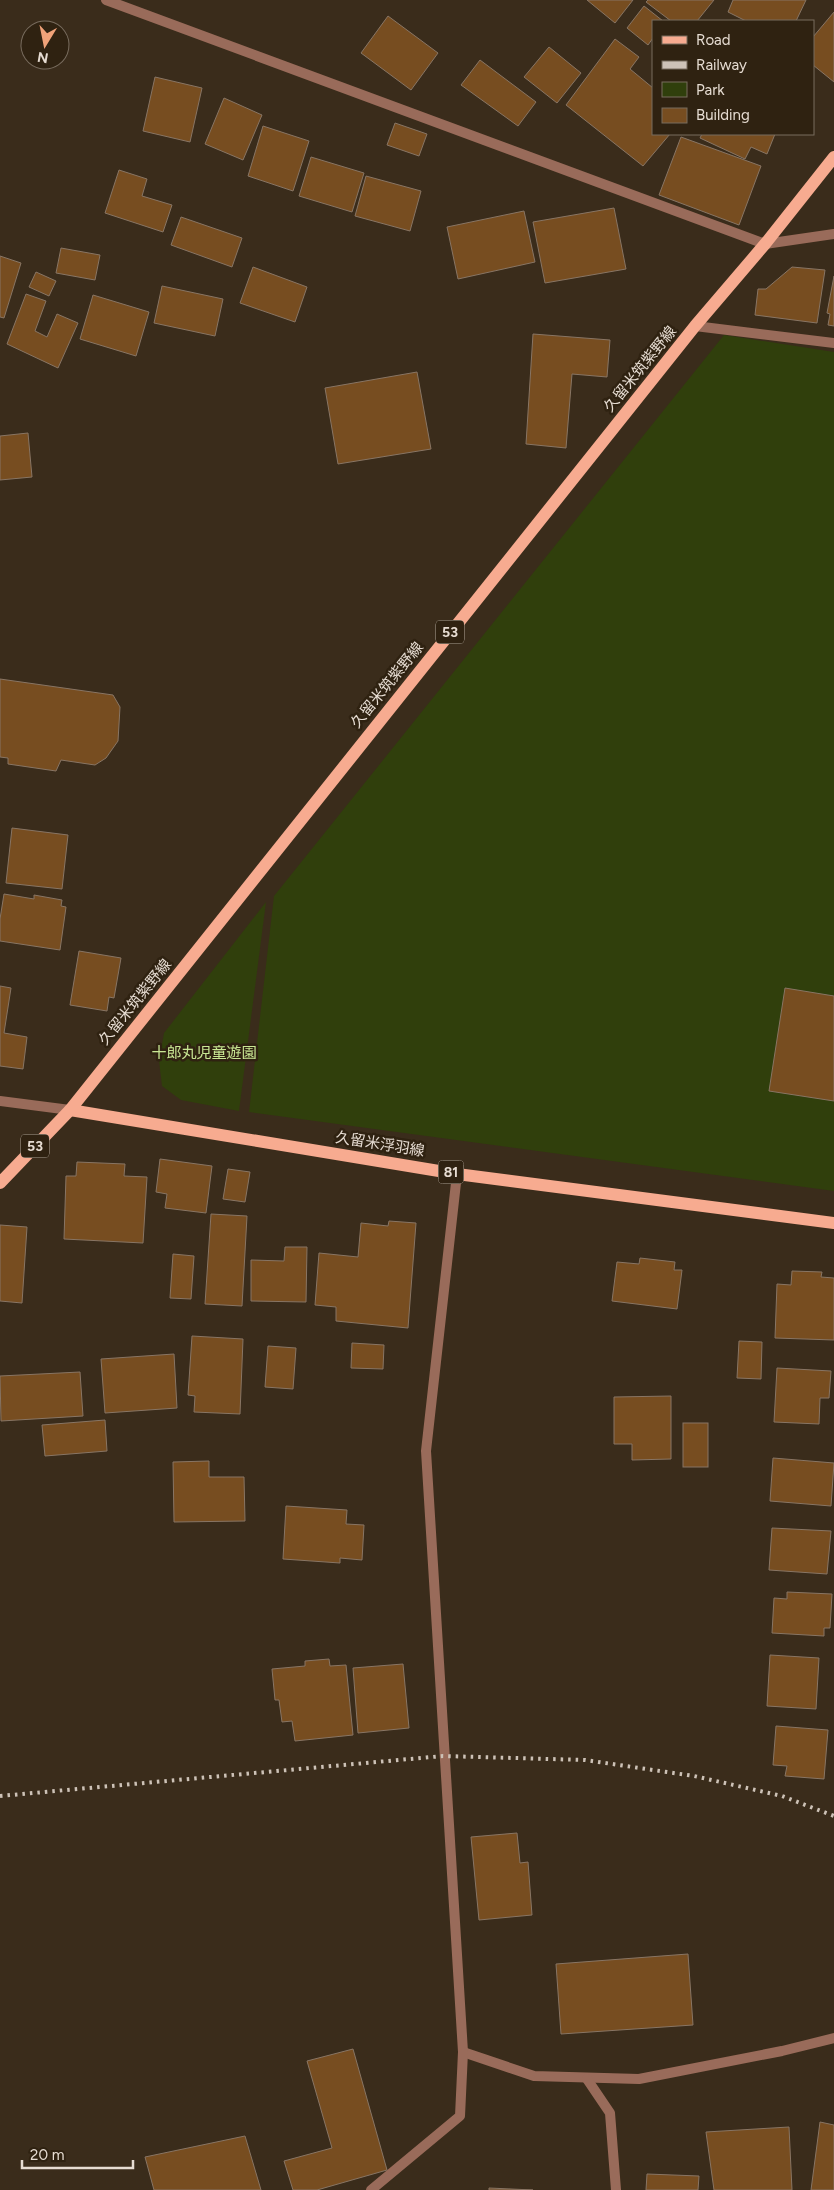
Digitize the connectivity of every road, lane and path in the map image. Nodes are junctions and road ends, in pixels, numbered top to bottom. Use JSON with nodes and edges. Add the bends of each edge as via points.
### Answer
{"nodes":[{"id":1,"x":106,"y":0,"type":"edge"},
{"id":2,"x":834,"y":158,"type":"edge"},
{"id":3,"x":834,"y":234,"type":"edge"},
{"id":4,"x":765,"y":244,"type":"junction"},
{"id":5,"x":695,"y":326,"type":"junction"},
{"id":6,"x":834,"y":343,"type":"edge"},
{"id":7,"x":0,"y":1101,"type":"edge"},
{"id":8,"x":70,"y":1110,"type":"junction"},
{"id":9,"x":457,"y":1174,"type":"junction"},
{"id":10,"x":0,"y":1183,"type":"edge"},
{"id":11,"x":834,"y":1223,"type":"edge"},
{"id":12,"x":834,"y":2038,"type":"edge"},
{"id":13,"x":463,"y":2052,"type":"junction"},
{"id":14,"x":587,"y":2079,"type":"junction"},
{"id":15,"x":371,"y":2190,"type":"edge"},
{"id":16,"x":616,"y":2190,"type":"edge"}],
"edges":[{"from":1,"to":4,"type":"street"},
{"from":2,"to":4,"type":"main road","name":"久留米筑紫野線","number":"53"},
{"from":3,"to":4,"type":"street"},
{"from":4,"to":5,"type":"main road","name":"久留米筑紫野線","number":"53"},
{"from":5,"to":6,"type":"street"},
{"from":5,"to":8,"type":"main road","name":"久留米筑紫野線","number":"53"},
{"from":7,"to":8,"type":"street"},
{"from":8,"to":9,"type":"main road","name":"久留米浮羽線","number":"81"},
{"from":8,"to":10,"type":"main road","name":"久留米筑紫野線","number":"53"},
{"from":9,"to":11,"type":"main road","name":"久留米浮羽線","number":"81"},
{"from":9,"to":13,"type":"street","via":[[426,1451]]},
{"from":12,"to":14,"type":"street","via":[[782,2052],[639,2078]]},
{"from":13,"to":14,"type":"street","via":[[534,2076]]},
{"from":13,"to":15,"type":"street","via":[[460,2116]]},
{"from":14,"to":16,"type":"street","via":[[610,2113]]}]}
